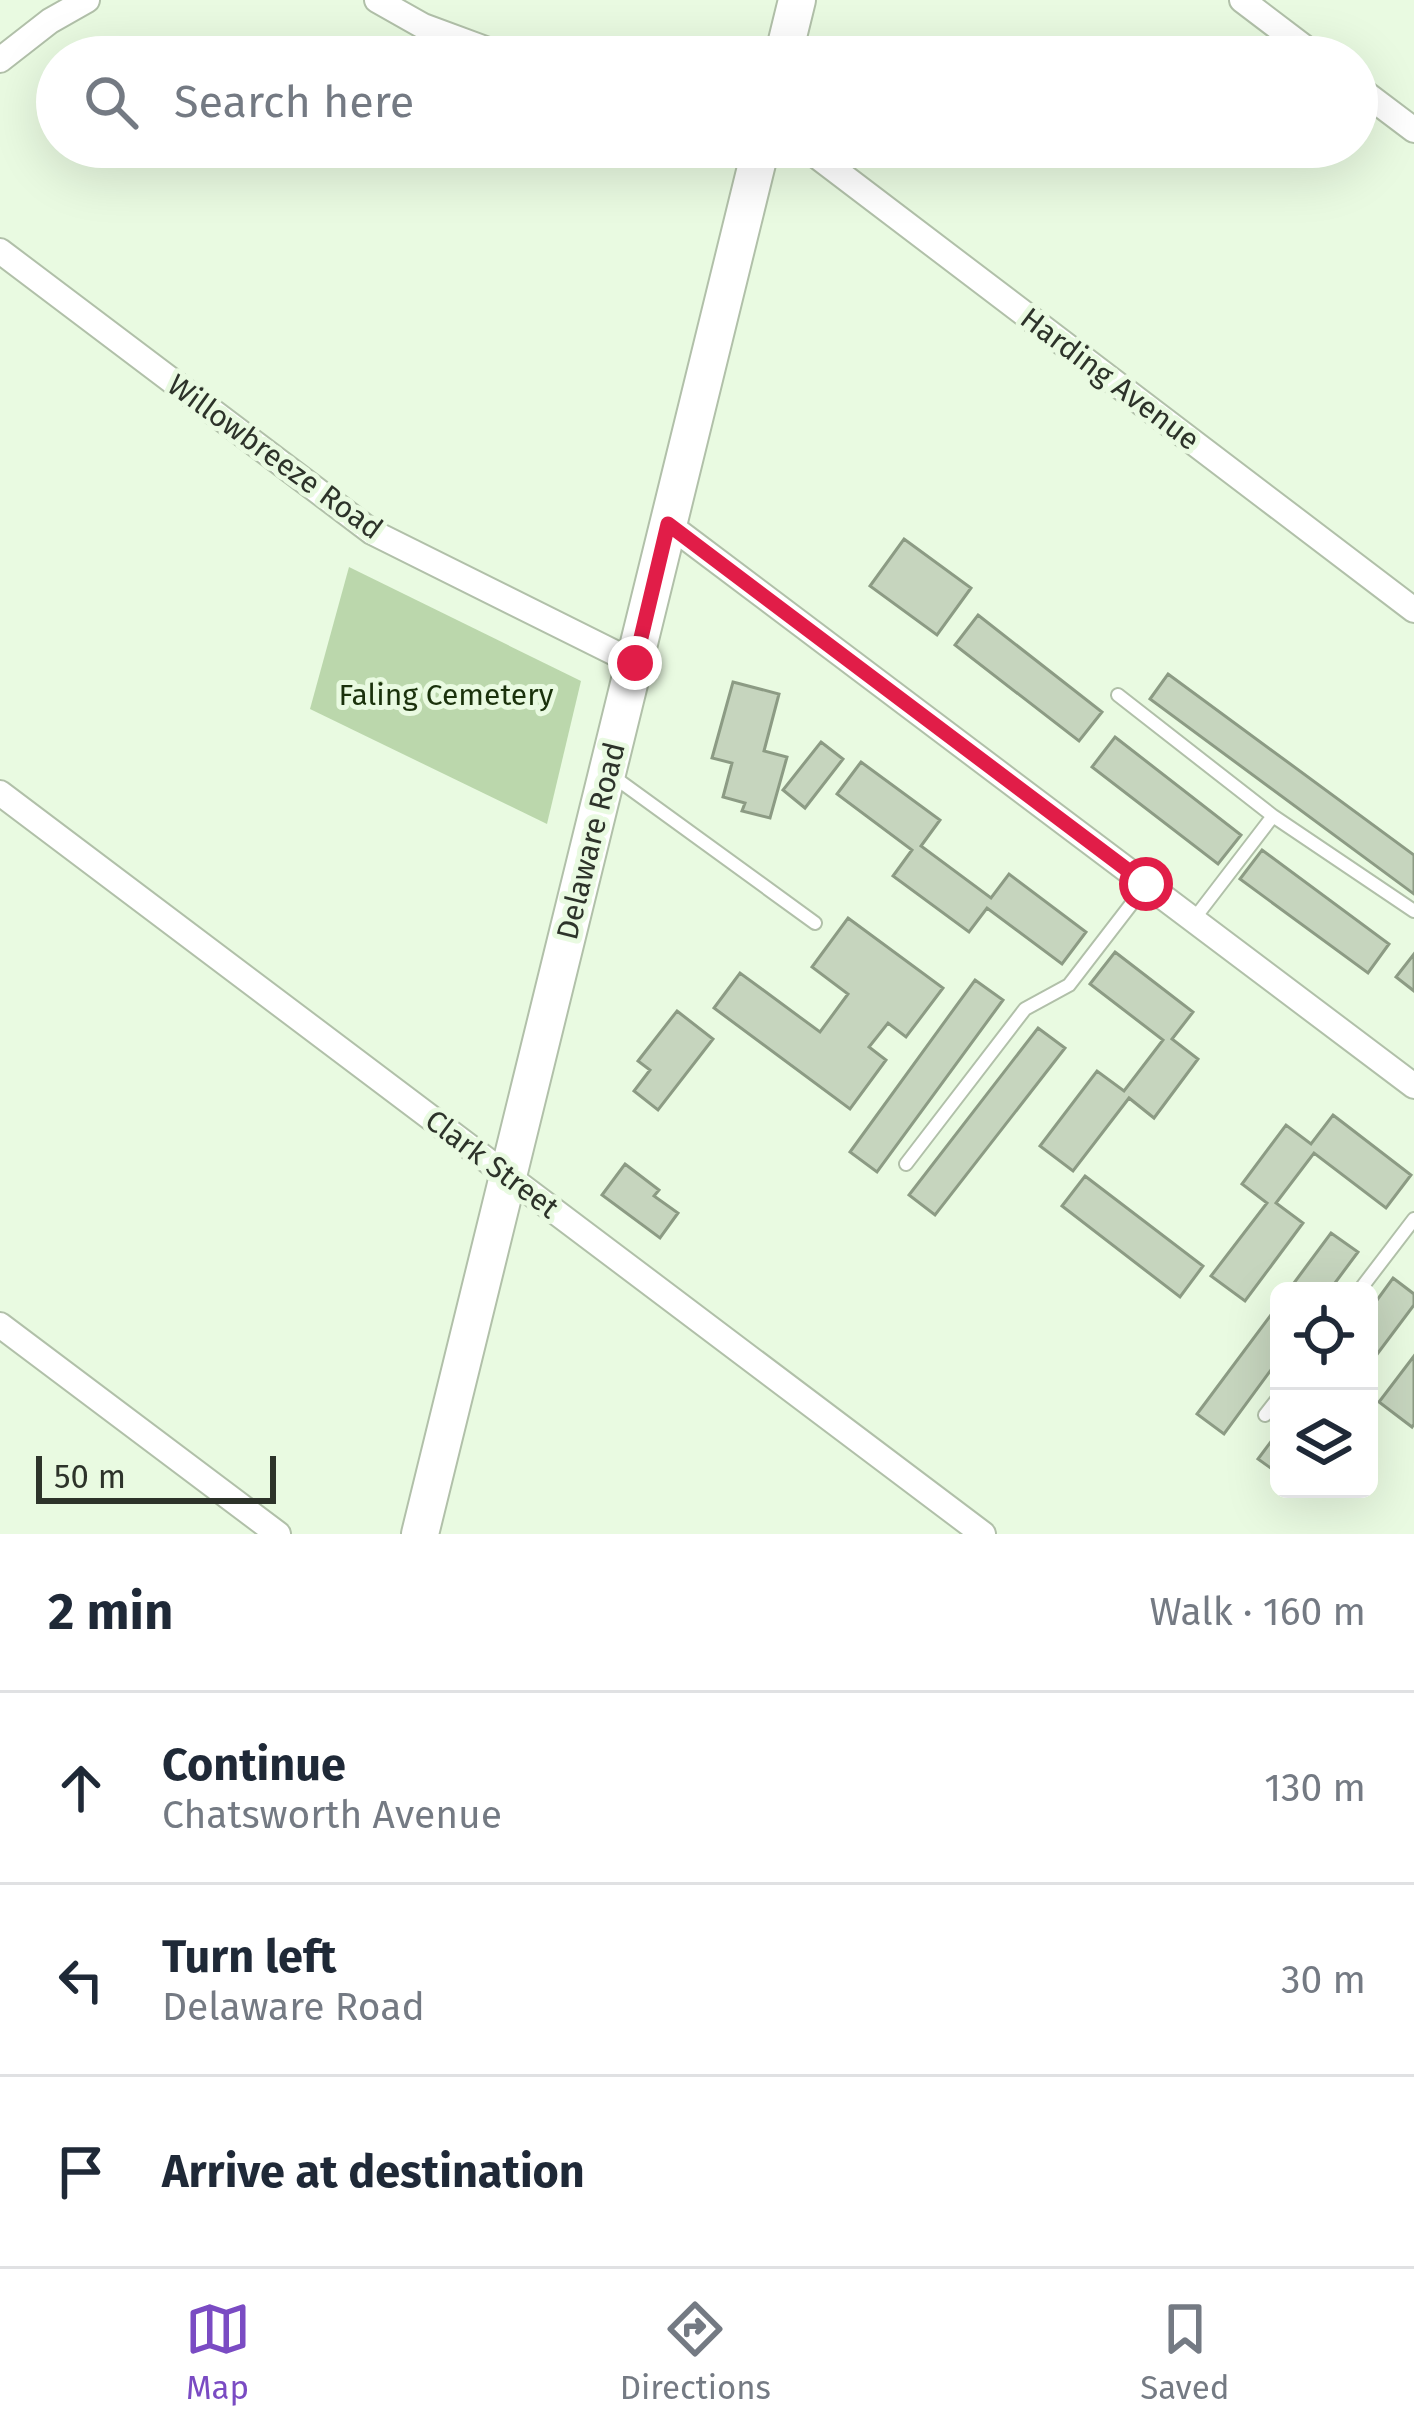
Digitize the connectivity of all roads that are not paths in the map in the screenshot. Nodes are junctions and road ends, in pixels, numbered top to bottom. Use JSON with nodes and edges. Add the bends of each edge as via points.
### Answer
{"nodes":[{"id":1,"x":88,"y":0,"type":"edge"},
{"id":2,"x":377,"y":0,"type":"edge"},
{"id":3,"x":797,"y":0,"type":"edge"},
{"id":4,"x":1242,"y":0,"type":"edge"},
{"id":5,"x":450,"y":36,"type":"edge"},
{"id":6,"x":788,"y":36,"type":"edge"},
{"id":7,"x":1290,"y":36,"type":"edge"},
{"id":8,"x":0,"y":60,"type":"edge"},
{"id":9,"x":1378,"y":103,"type":"edge"},
{"id":10,"x":1414,"y":130,"type":"edge"},
{"id":11,"x":756,"y":168,"type":"edge"},
{"id":12,"x":833,"y":168,"type":"edge"},
{"id":13,"x":0,"y":251,"type":"edge"},
{"id":14,"x":668,"y":524,"type":"junction"},
{"id":15,"x":1414,"y":610,"type":"edge"},
{"id":16,"x":635,"y":663,"type":"junction"},
{"id":17,"x":1118,"y":695,"type":"dead end"},
{"id":18,"x":608,"y":773,"type":"junction"},
{"id":19,"x":0,"y":793,"type":"edge"},
{"id":20,"x":1273,"y":816,"type":"junction"},
{"id":21,"x":1146,"y":884,"type":"junction"},
{"id":22,"x":1414,"y":911,"type":"edge"},
{"id":23,"x":1194,"y":920,"type":"junction"},
{"id":24,"x":814,"y":923,"type":"dead end"},
{"id":25,"x":1414,"y":1086,"type":"edge"},
{"id":26,"x":906,"y":1164,"type":"dead end"},
{"id":27,"x":508,"y":1176,"type":"junction"},
{"id":28,"x":1414,"y":1219,"type":"edge"},
{"id":29,"x":1366,"y":1282,"type":"edge"},
{"id":30,"x":0,"y":1325,"type":"edge"},
{"id":31,"x":1270,"y":1409,"type":"edge"},
{"id":32,"x":1265,"y":1415,"type":"dead end"},
{"id":33,"x":278,"y":1534,"type":"edge"},
{"id":34,"x":420,"y":1534,"type":"edge"},
{"id":35,"x":983,"y":1534,"type":"edge"}],
"edges":[{"from":1,"to":8,"type":"street"},
{"from":2,"to":5,"type":"street"},
{"from":3,"to":6,"type":"street"},
{"from":4,"to":7,"type":"street"},
{"from":9,"to":10,"type":"street"},
{"from":11,"to":14,"type":"street","name":"Delaware Road"},
{"from":12,"to":15,"type":"street","name":"Harding Avenue"},
{"from":13,"to":16,"type":"street","name":"Willowbreeze Road","via":[[372,532]]},
{"from":14,"to":16,"type":"street","name":"Delaware Road"},
{"from":14,"to":21,"type":"street"},
{"from":16,"to":18,"type":"street","name":"Delaware Road"},
{"from":17,"to":20,"type":"lane"},
{"from":18,"to":24,"type":"lane"},
{"from":18,"to":27,"type":"street","name":"Delaware Road"},
{"from":19,"to":27,"type":"street","name":"Clark Street"},
{"from":20,"to":22,"type":"lane"},
{"from":20,"to":23,"type":"lane"},
{"from":21,"to":23,"type":"street"},
{"from":21,"to":26,"type":"lane","via":[[1069,985],[1025,1009]]},
{"from":23,"to":25,"type":"street"},
{"from":27,"to":34,"type":"street","name":"Delaware Road"},
{"from":27,"to":35,"type":"street","name":"Clark Street"},
{"from":28,"to":29,"type":"lane"},
{"from":30,"to":33,"type":"street"},
{"from":31,"to":32,"type":"lane"}]}
